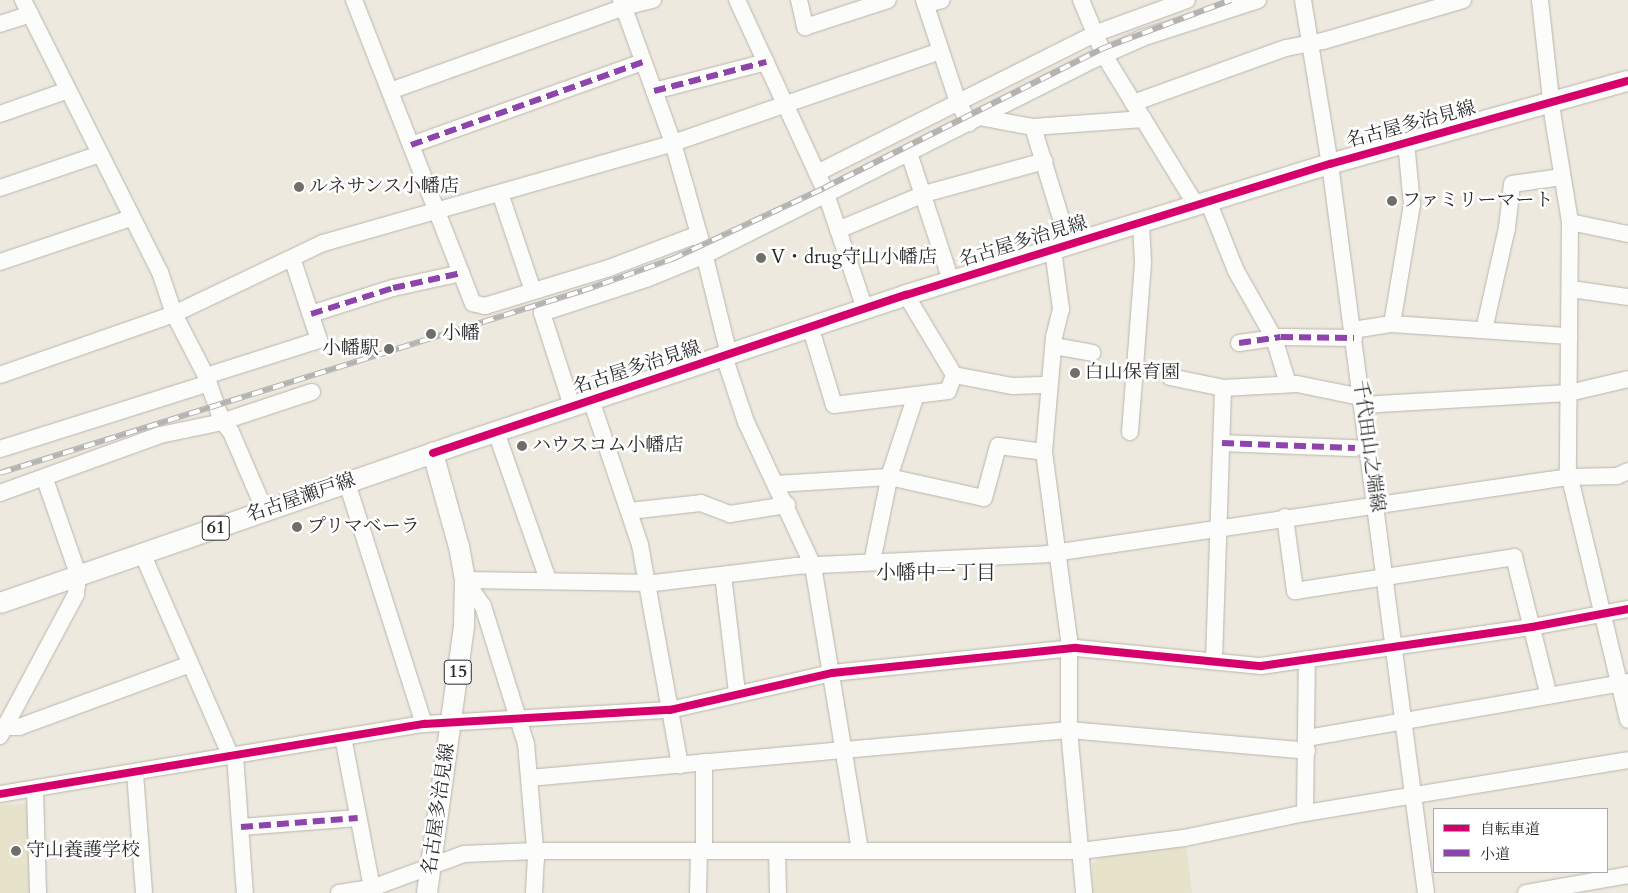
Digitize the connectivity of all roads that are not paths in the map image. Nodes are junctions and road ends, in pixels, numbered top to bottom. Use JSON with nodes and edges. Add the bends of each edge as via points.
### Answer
{"nodes":[{"id":1,"x":355,"y":0,"type":"edge"},
{"id":2,"x":653,"y":0,"type":"edge"},
{"id":3,"x":737,"y":0,"type":"edge"},
{"id":4,"x":799,"y":0,"type":"edge"},
{"id":5,"x":888,"y":0,"type":"edge"},
{"id":6,"x":942,"y":0,"type":"edge"},
{"id":7,"x":1081,"y":0,"type":"edge"},
{"id":8,"x":1187,"y":0,"type":"edge"},
{"id":9,"x":1258,"y":0,"type":"edge"},
{"id":10,"x":1303,"y":0,"type":"edge"},
{"id":11,"x":1463,"y":0,"type":"edge"},
{"id":12,"x":1543,"y":1,"type":"edge"},
{"id":13,"x":925,"y":2,"type":"edge"},
{"id":14,"x":622,"y":4,"type":"edge"},
{"id":15,"x":26,"y":7,"type":"edge"},
{"id":16,"x":0,"y":24,"type":"edge"},
{"id":17,"x":1094,"y":34,"type":"junction"},
{"id":18,"x":1311,"y":43,"type":"junction"},
{"id":19,"x":940,"y":51,"type":"junction"},
{"id":20,"x":1104,"y":55,"type":"junction"},
{"id":21,"x":643,"y":62,"type":"junction"},
{"id":22,"x":766,"y":62,"type":"junction"},
{"id":23,"x":1628,"y":81,"type":"edge"},
{"id":24,"x":68,"y":90,"type":"junction"},
{"id":25,"x":390,"y":91,"type":"junction"},
{"id":26,"x":654,"y":92,"type":"junction"},
{"id":27,"x":958,"y":102,"type":"junction"},
{"id":28,"x":1552,"y":102,"type":"junction"},
{"id":29,"x":1133,"y":103,"type":"junction"},
{"id":30,"x":786,"y":104,"type":"junction"},
{"id":31,"x":0,"y":114,"type":"edge"},
{"id":32,"x":1144,"y":119,"type":"junction"},
{"id":33,"x":974,"y":120,"type":"junction"},
{"id":34,"x":1032,"y":127,"type":"junction"},
{"id":35,"x":673,"y":143,"type":"junction"},
{"id":36,"x":1406,"y":143,"type":"junction"},
{"id":37,"x":411,"y":145,"type":"junction"},
{"id":38,"x":909,"y":153,"type":"junction"},
{"id":39,"x":100,"y":154,"type":"junction"},
{"id":40,"x":1044,"y":161,"type":"junction"},
{"id":41,"x":1330,"y":164,"type":"junction"},
{"id":42,"x":817,"y":174,"type":"junction"},
{"id":43,"x":1562,"y":177,"type":"junction"},
{"id":44,"x":0,"y":188,"type":"edge"},
{"id":45,"x":500,"y":193,"type":"junction"},
{"id":46,"x":826,"y":194,"type":"junction"},
{"id":47,"x":924,"y":194,"type":"junction"},
{"id":48,"x":1202,"y":203,"type":"junction"},
{"id":49,"x":436,"y":210,"type":"junction"},
{"id":50,"x":131,"y":218,"type":"junction"},
{"id":51,"x":1570,"y":222,"type":"junction"},
{"id":52,"x":1141,"y":223,"type":"junction"},
{"id":53,"x":838,"y":230,"type":"junction"},
{"id":54,"x":699,"y":234,"type":"junction"},
{"id":55,"x":1628,"y":234,"type":"edge"},
{"id":56,"x":1061,"y":248,"type":"junction"},
{"id":57,"x":703,"y":256,"type":"junction"},
{"id":58,"x":292,"y":258,"type":"junction"},
{"id":59,"x":0,"y":262,"type":"edge"},
{"id":60,"x":461,"y":273,"type":"junction"},
{"id":61,"x":951,"y":281,"type":"junction"},
{"id":62,"x":1570,"y":288,"type":"junction"},
{"id":63,"x":533,"y":291,"type":"junction"},
{"id":64,"x":906,"y":294,"type":"junction"},
{"id":65,"x":1628,"y":296,"type":"edge"},
{"id":66,"x":865,"y":309,"type":"junction"},
{"id":67,"x":174,"y":314,"type":"junction"},
{"id":68,"x":311,"y":314,"type":"junction"},
{"id":69,"x":1392,"y":324,"type":"junction"},
{"id":70,"x":811,"y":328,"type":"junction"},
{"id":71,"x":1484,"y":330,"type":"junction"},
{"id":72,"x":1353,"y":334,"type":"junction"},
{"id":73,"x":1570,"y":336,"type":"junction"},
{"id":74,"x":1274,"y":338,"type":"junction"},
{"id":75,"x":1239,"y":343,"type":"dead end"},
{"id":76,"x":1054,"y":346,"type":"junction"},
{"id":77,"x":1092,"y":353,"type":"dead end"},
{"id":78,"x":727,"y":356,"type":"junction"},
{"id":79,"x":0,"y":375,"type":"edge"},
{"id":80,"x":954,"y":375,"type":"junction"},
{"id":81,"x":1170,"y":377,"type":"dead end"},
{"id":82,"x":207,"y":379,"type":"junction"},
{"id":83,"x":1628,"y":379,"type":"edge"},
{"id":84,"x":1288,"y":384,"type":"junction"},
{"id":85,"x":1049,"y":385,"type":"junction"},
{"id":86,"x":1223,"y":388,"type":"junction"},
{"id":87,"x":312,"y":392,"type":"dead end"},
{"id":88,"x":1569,"y":393,"type":"junction"},
{"id":89,"x":916,"y":395,"type":"junction"},
{"id":90,"x":1362,"y":401,"type":"junction"},
{"id":91,"x":582,"y":403,"type":"junction"},
{"id":92,"x":222,"y":421,"type":"junction"},
{"id":93,"x":496,"y":432,"type":"junction"},
{"id":94,"x":1130,"y":432,"type":"dead end"},
{"id":95,"x":1222,"y":443,"type":"junction"},
{"id":96,"x":1355,"y":448,"type":"dead end"},
{"id":97,"x":0,"y":449,"type":"edge"},
{"id":98,"x":432,"y":450,"type":"junction"},
{"id":99,"x":1044,"y":452,"type":"junction"},
{"id":100,"x":1628,"y":471,"type":"edge"},
{"id":101,"x":889,"y":477,"type":"junction"},
{"id":102,"x":1569,"y":477,"type":"junction"},
{"id":103,"x":45,"y":478,"type":"junction"},
{"id":104,"x":347,"y":483,"type":"junction"},
{"id":105,"x":776,"y":484,"type":"junction"},
{"id":106,"x":0,"y":493,"type":"edge"},
{"id":107,"x":787,"y":505,"type":"junction"},
{"id":108,"x":1376,"y":505,"type":"junction"},
{"id":109,"x":265,"y":511,"type":"junction"},
{"id":110,"x":629,"y":511,"type":"junction"},
{"id":111,"x":1285,"y":518,"type":"junction"},
{"id":112,"x":1219,"y":528,"type":"junction"},
{"id":113,"x":1058,"y":552,"type":"junction"},
{"id":114,"x":142,"y":553,"type":"junction"},
{"id":115,"x":872,"y":562,"type":"junction"},
{"id":116,"x":813,"y":566,"type":"junction"},
{"id":117,"x":78,"y":574,"type":"junction"},
{"id":118,"x":723,"y":575,"type":"junction"},
{"id":119,"x":1386,"y":576,"type":"junction"},
{"id":120,"x":465,"y":580,"type":"junction"},
{"id":121,"x":548,"y":580,"type":"junction"},
{"id":122,"x":648,"y":583,"type":"junction"},
{"id":123,"x":0,"y":603,"type":"edge"},
{"id":124,"x":1628,"y":609,"type":"edge"},
{"id":125,"x":1602,"y":614,"type":"junction"},
{"id":126,"x":1532,"y":627,"type":"junction"},
{"id":127,"x":1394,"y":646,"type":"junction"},
{"id":128,"x":1069,"y":650,"type":"junction"},
{"id":129,"x":1307,"y":659,"type":"junction"},
{"id":130,"x":1214,"y":661,"type":"junction"},
{"id":131,"x":190,"y":664,"type":"junction"},
{"id":132,"x":832,"y":673,"type":"junction"},
{"id":133,"x":1624,"y":683,"type":"edge"},
{"id":134,"x":737,"y":693,"type":"junction"},
{"id":135,"x":1549,"y":696,"type":"junction"},
{"id":136,"x":670,"y":710,"type":"junction"},
{"id":137,"x":518,"y":719,"type":"junction"},
{"id":138,"x":1628,"y":720,"type":"edge"},
{"id":139,"x":1404,"y":721,"type":"junction"},
{"id":140,"x":451,"y":722,"type":"junction"},
{"id":141,"x":424,"y":724,"type":"junction"},
{"id":142,"x":1069,"y":730,"type":"junction"},
{"id":143,"x":2,"y":732,"type":"edge"},
{"id":144,"x":343,"y":737,"type":"junction"},
{"id":145,"x":1307,"y":745,"type":"junction"},
{"id":146,"x":844,"y":749,"type":"junction"},
{"id":147,"x":233,"y":755,"type":"junction"},
{"id":148,"x":1628,"y":760,"type":"edge"},
{"id":149,"x":704,"y":762,"type":"junction"},
{"id":150,"x":680,"y":765,"type":"junction"},
{"id":151,"x":135,"y":773,"type":"junction"},
{"id":152,"x":529,"y":778,"type":"junction"},
{"id":153,"x":34,"y":791,"type":"junction"},
{"id":154,"x":0,"y":794,"type":"edge"},
{"id":155,"x":1413,"y":797,"type":"junction"},
{"id":156,"x":1305,"y":814,"type":"junction"},
{"id":157,"x":358,"y":818,"type":"junction"},
{"id":158,"x":240,"y":828,"type":"junction"},
{"id":159,"x":536,"y":851,"type":"junction"},
{"id":160,"x":702,"y":851,"type":"junction"},
{"id":161,"x":777,"y":851,"type":"junction"},
{"id":162,"x":860,"y":851,"type":"junction"},
{"id":163,"x":1081,"y":851,"type":"junction"},
{"id":164,"x":432,"y":864,"type":"junction"},
{"id":165,"x":1628,"y":875,"type":"edge"},
{"id":166,"x":372,"y":888,"type":"junction"},
{"id":167,"x":38,"y":893,"type":"edge"},
{"id":168,"x":144,"y":893,"type":"edge"},
{"id":169,"x":246,"y":893,"type":"edge"},
{"id":170,"x":339,"y":893,"type":"edge"},
{"id":171,"x":427,"y":893,"type":"edge"},
{"id":172,"x":534,"y":893,"type":"edge"},
{"id":173,"x":698,"y":893,"type":"edge"},
{"id":174,"x":778,"y":893,"type":"edge"},
{"id":175,"x":1084,"y":893,"type":"edge"},
{"id":176,"x":1426,"y":893,"type":"edge"},
{"id":177,"x":1526,"y":893,"type":"edge"}],
"edges":[{"from":1,"to":25,"type":"street"},
{"from":2,"to":14,"type":"street"},
{"from":3,"to":22,"type":"street"},
{"from":4,"to":5,"type":"street","via":[[805,27]]},
{"from":6,"to":13,"type":"street"},
{"from":7,"to":17,"type":"street"},
{"from":8,"to":17,"type":"street"},
{"from":9,"to":20,"type":"street","via":[[1204,16]]},
{"from":10,"to":18,"type":"street","name":"千代田山之端線"},
{"from":11,"to":18,"type":"street"},
{"from":12,"to":28,"type":"street"},
{"from":13,"to":19,"type":"street"},
{"from":14,"to":21,"type":"street"},
{"from":14,"to":25,"type":"street"},
{"from":15,"to":16,"type":"street"},
{"from":15,"to":24,"type":"street"},
{"from":17,"to":20,"type":"street"},
{"from":17,"to":27,"type":"street"},
{"from":18,"to":29,"type":"street","via":[[1286,48]]},
{"from":18,"to":41,"type":"street","name":"千代田山之端線"},
{"from":19,"to":27,"type":"street"},
{"from":19,"to":30,"type":"street"},
{"from":20,"to":29,"type":"street"},
{"from":20,"to":33,"type":"street"},
{"from":21,"to":26,"type":"street"},
{"from":21,"to":37,"type":"street"},
{"from":22,"to":26,"type":"street"},
{"from":22,"to":30,"type":"street"},
{"from":23,"to":28,"type":"main road","name":"名古屋多治見線"},
{"from":24,"to":31,"type":"street"},
{"from":24,"to":39,"type":"street"},
{"from":25,"to":37,"type":"street"},
{"from":26,"to":35,"type":"street"},
{"from":27,"to":33,"type":"street"},
{"from":27,"to":42,"type":"street"},
{"from":28,"to":36,"type":"main road","name":"名古屋多治見線"},
{"from":28,"to":43,"type":"street"},
{"from":29,"to":32,"type":"street"},
{"from":30,"to":35,"type":"street"},
{"from":30,"to":42,"type":"street"},
{"from":32,"to":34,"type":"street"},
{"from":32,"to":48,"type":"street"},
{"from":33,"to":34,"type":"street"},
{"from":33,"to":38,"type":"street"},
{"from":34,"to":40,"type":"street"},
{"from":35,"to":45,"type":"street"},
{"from":35,"to":54,"type":"street"},
{"from":36,"to":41,"type":"main road","name":"名古屋多治見線"},
{"from":36,"to":69,"type":"street","via":[[1412,205]]},
{"from":37,"to":49,"type":"street"},
{"from":38,"to":46,"type":"street"},
{"from":38,"to":47,"type":"street"},
{"from":39,"to":44,"type":"street"},
{"from":39,"to":50,"type":"street"},
{"from":40,"to":47,"type":"street"},
{"from":40,"to":56,"type":"street"},
{"from":41,"to":48,"type":"main road","name":"名古屋多治見線"},
{"from":41,"to":72,"type":"street","name":"千代田山之端線"},
{"from":42,"to":46,"type":"street"},
{"from":43,"to":51,"type":"street"},
{"from":43,"to":71,"type":"street","via":[[1512,184],[1507,228]]},
{"from":45,"to":49,"type":"street"},
{"from":45,"to":63,"type":"street"},
{"from":46,"to":53,"type":"street"},
{"from":46,"to":57,"type":"street"},
{"from":47,"to":53,"type":"street"},
{"from":47,"to":61,"type":"street"},
{"from":48,"to":52,"type":"main road","name":"名古屋多治見線"},
{"from":48,"to":74,"type":"street"},
{"from":49,"to":58,"type":"street","via":[[344,236]]},
{"from":49,"to":60,"type":"street"},
{"from":50,"to":59,"type":"street"},
{"from":50,"to":67,"type":"street","via":[[160,272]]},
{"from":51,"to":55,"type":"street"},
{"from":51,"to":62,"type":"street"},
{"from":52,"to":56,"type":"main road","name":"名古屋多治見線"},
{"from":52,"to":94,"type":"street","via":[[1143,263]]},
{"from":53,"to":66,"type":"street"},
{"from":54,"to":57,"type":"street"},
{"from":54,"to":63,"type":"street","via":[[609,268]]},
{"from":56,"to":61,"type":"main road","name":"名古屋多治見線"},
{"from":56,"to":76,"type":"street","via":[[1061,293]]},
{"from":57,"to":78,"type":"street"},
{"from":57,"to":91,"type":"street","via":[[646,279],[542,313]]},
{"from":58,"to":67,"type":"street"},
{"from":58,"to":68,"type":"street"},
{"from":60,"to":63,"type":"street","via":[[472,303],[485,306]]},
{"from":60,"to":68,"type":"street","via":[[393,288]]},
{"from":61,"to":64,"type":"main road","name":"名古屋多治見線"},
{"from":62,"to":65,"type":"street"},
{"from":62,"to":73,"type":"street"},
{"from":64,"to":66,"type":"main road","name":"名古屋多治見線"},
{"from":64,"to":80,"type":"street"},
{"from":66,"to":70,"type":"main road","name":"名古屋多治見線"},
{"from":67,"to":79,"type":"street"},
{"from":67,"to":82,"type":"street"},
{"from":68,"to":82,"type":"street","via":[[320,340]]},
{"from":69,"to":71,"type":"street"},
{"from":69,"to":72,"type":"street"},
{"from":70,"to":78,"type":"main road","name":"名古屋多治見線"},
{"from":70,"to":89,"type":"street","via":[[834,405]]},
{"from":71,"to":73,"type":"street"},
{"from":72,"to":74,"type":"street"},
{"from":72,"to":90,"type":"street","name":"千代田山之端線"},
{"from":73,"to":88,"type":"street"},
{"from":74,"to":75,"type":"street"},
{"from":74,"to":84,"type":"street"},
{"from":76,"to":77,"type":"street"},
{"from":76,"to":85,"type":"street"},
{"from":78,"to":91,"type":"main road","name":"名古屋多治見線"},
{"from":78,"to":105,"type":"street","via":[[746,422]]},
{"from":80,"to":85,"type":"street","via":[[1012,386]]},
{"from":80,"to":89,"type":"street","via":[[948,391]]},
{"from":81,"to":86,"type":"street"},
{"from":82,"to":92,"type":"street"},
{"from":82,"to":97,"type":"street"},
{"from":83,"to":88,"type":"street"},
{"from":84,"to":86,"type":"street"},
{"from":84,"to":90,"type":"street"},
{"from":85,"to":99,"type":"street"},
{"from":86,"to":95,"type":"street"},
{"from":87,"to":92,"type":"street"},
{"from":88,"to":90,"type":"street"},
{"from":88,"to":102,"type":"street"},
{"from":89,"to":101,"type":"street"},
{"from":90,"to":108,"type":"street","name":"千代田山之端線"},
{"from":91,"to":93,"type":"main road","name":"名古屋多治見線"},
{"from":91,"to":110,"type":"street"},
{"from":92,"to":103,"type":"street","via":[[160,435]]},
{"from":92,"to":109,"type":"street","via":[[231,432]]},
{"from":93,"to":98,"type":"main road","name":"名古屋多治見線"},
{"from":93,"to":121,"type":"street"},
{"from":95,"to":96,"type":"street"},
{"from":95,"to":112,"type":"street"},
{"from":98,"to":104,"type":"main road","name":"名古屋瀬戸線","number":"61"},
{"from":98,"to":120,"type":"main road","name":"名古屋多治見線","number":"15","via":[[459,546]]},
{"from":99,"to":101,"type":"street","via":[[998,446],[984,498]]},
{"from":99,"to":113,"type":"street"},
{"from":100,"to":102,"type":"street","via":[[1617,476]]},
{"from":101,"to":105,"type":"street"},
{"from":101,"to":115,"type":"street"},
{"from":102,"to":108,"type":"street"},
{"from":102,"to":125,"type":"street"},
{"from":103,"to":106,"type":"street"},
{"from":103,"to":117,"type":"street"},
{"from":104,"to":109,"type":"main road","name":"名古屋瀬戸線","number":"61"},
{"from":104,"to":141,"type":"street"},
{"from":105,"to":107,"type":"street"},
{"from":107,"to":110,"type":"street","via":[[730,514],[702,503]]},
{"from":107,"to":116,"type":"street"},
{"from":108,"to":111,"type":"street"},
{"from":108,"to":119,"type":"street","name":"千代田山之端線"},
{"from":109,"to":114,"type":"main road","name":"名古屋瀬戸線","number":"61"},
{"from":110,"to":122,"type":"street"},
{"from":111,"to":112,"type":"street"},
{"from":111,"to":119,"type":"street","via":[[1295,591]]},
{"from":112,"to":113,"type":"street"},
{"from":112,"to":130,"type":"street"},
{"from":113,"to":115,"type":"street"},
{"from":113,"to":128,"type":"street"},
{"from":114,"to":117,"type":"main road","name":"名古屋瀬戸線","number":"61"},
{"from":114,"to":131,"type":"street"},
{"from":115,"to":116,"type":"street"},
{"from":116,"to":118,"type":"street"},
{"from":116,"to":132,"type":"street"},
{"from":117,"to":123,"type":"main road","name":"名古屋瀬戸線","number":"61"},
{"from":117,"to":143,"type":"street","via":[[76,594]]},
{"from":118,"to":122,"type":"street"},
{"from":118,"to":134,"type":"street"},
{"from":119,"to":126,"type":"street","via":[[1514,557]]},
{"from":119,"to":127,"type":"street","name":"千代田山之端線"},
{"from":120,"to":121,"type":"street"},
{"from":120,"to":137,"type":"street","via":[[483,606]]},
{"from":120,"to":140,"type":"main road","name":"名古屋多治見線","number":"15","via":[[464,624]]},
{"from":121,"to":122,"type":"street"},
{"from":122,"to":136,"type":"street"},
{"from":124,"to":125,"type":"street"},
{"from":125,"to":126,"type":"street"},
{"from":125,"to":133,"type":"street"},
{"from":126,"to":127,"type":"street"},
{"from":126,"to":135,"type":"street"},
{"from":127,"to":129,"type":"street"},
{"from":127,"to":139,"type":"street","name":"千代田山之端線"},
{"from":128,"to":130,"type":"street","via":[[1104,649]]},
{"from":128,"to":132,"type":"street"},
{"from":128,"to":142,"type":"street"},
{"from":129,"to":130,"type":"street","via":[[1261,666]]},
{"from":129,"to":145,"type":"street"},
{"from":131,"to":143,"type":"street"},
{"from":131,"to":147,"type":"street"},
{"from":132,"to":134,"type":"street"},
{"from":132,"to":146,"type":"street"},
{"from":133,"to":135,"type":"street"},
{"from":133,"to":138,"type":"street"},
{"from":134,"to":136,"type":"street"},
{"from":135,"to":139,"type":"street"},
{"from":136,"to":137,"type":"street"},
{"from":136,"to":150,"type":"street"},
{"from":137,"to":140,"type":"street"},
{"from":137,"to":152,"type":"street","via":[[526,744]]},
{"from":139,"to":145,"type":"street"},
{"from":139,"to":155,"type":"street","name":"千代田山之端線"},
{"from":140,"to":141,"type":"street"},
{"from":140,"to":164,"type":"main road","name":"名古屋多治見線","number":"15"},
{"from":141,"to":144,"type":"street"},
{"from":142,"to":145,"type":"street"},
{"from":142,"to":146,"type":"street"},
{"from":142,"to":163,"type":"street"},
{"from":144,"to":147,"type":"street"},
{"from":144,"to":157,"type":"street"},
{"from":145,"to":156,"type":"street"},
{"from":146,"to":149,"type":"street"},
{"from":146,"to":162,"type":"street"},
{"from":147,"to":151,"type":"street"},
{"from":147,"to":158,"type":"street"},
{"from":148,"to":155,"type":"street"},
{"from":149,"to":150,"type":"street"},
{"from":149,"to":160,"type":"street"},
{"from":150,"to":152,"type":"street"},
{"from":151,"to":153,"type":"street"},
{"from":151,"to":168,"type":"street"},
{"from":152,"to":159,"type":"street"},
{"from":153,"to":154,"type":"street"},
{"from":153,"to":167,"type":"street"},
{"from":155,"to":156,"type":"street"},
{"from":155,"to":176,"type":"street","name":"千代田山之端線"},
{"from":156,"to":163,"type":"street","via":[[1184,838]]},
{"from":157,"to":158,"type":"street"},
{"from":157,"to":166,"type":"street"},
{"from":158,"to":169,"type":"street"},
{"from":159,"to":160,"type":"street"},
{"from":159,"to":164,"type":"street","via":[[464,854]]},
{"from":159,"to":172,"type":"street"},
{"from":160,"to":161,"type":"street"},
{"from":160,"to":173,"type":"street"},
{"from":161,"to":162,"type":"street"},
{"from":161,"to":174,"type":"street"},
{"from":162,"to":163,"type":"street"},
{"from":163,"to":175,"type":"street"},
{"from":164,"to":166,"type":"street"},
{"from":164,"to":171,"type":"main road","name":"名古屋多治見線","number":"15"},
{"from":165,"to":177,"type":"street"},
{"from":166,"to":170,"type":"street"}]}
